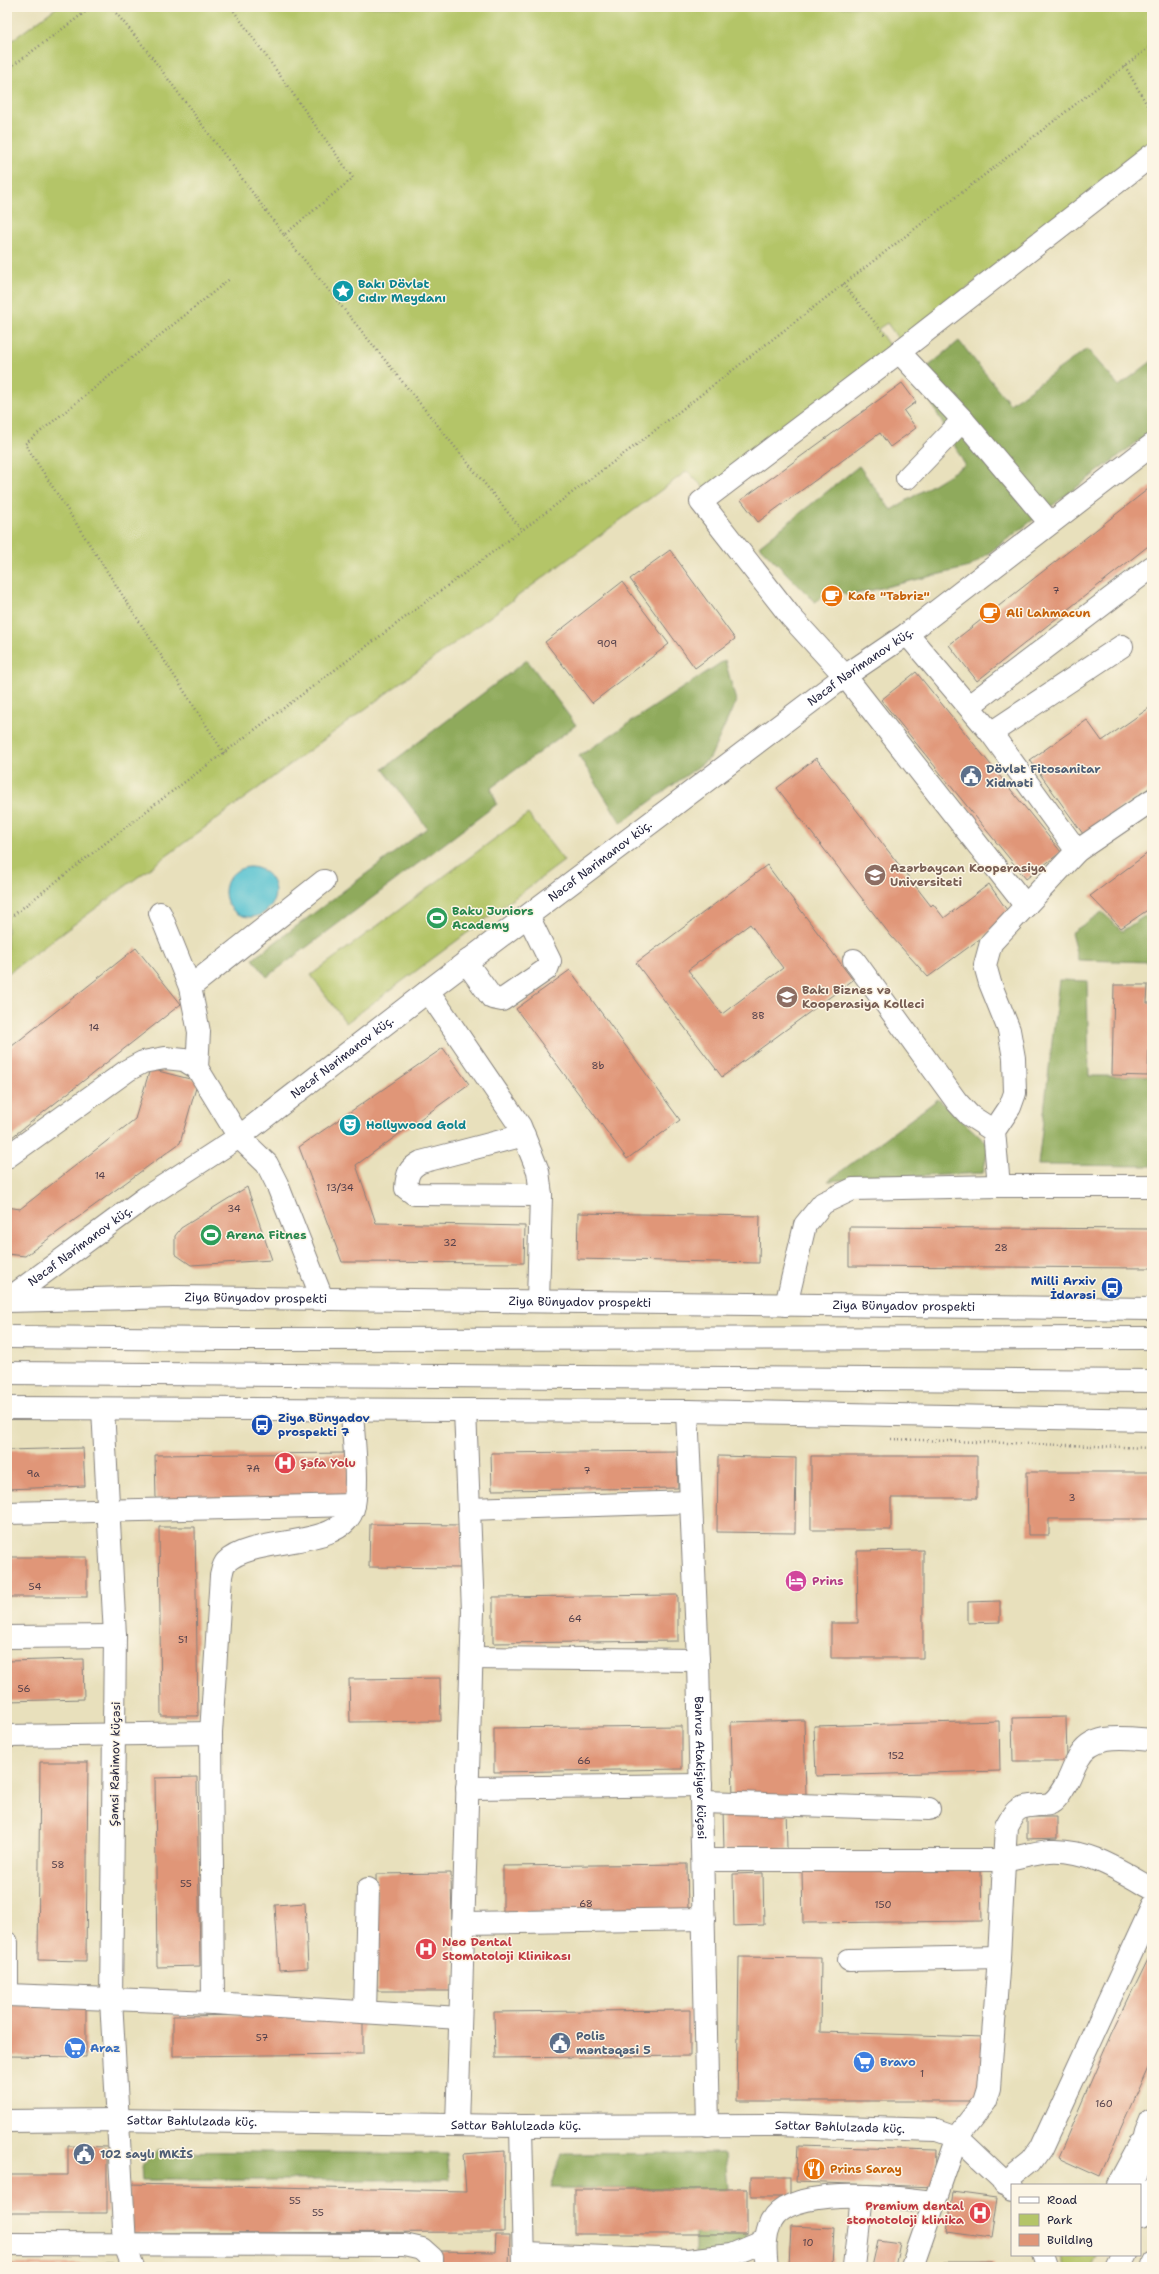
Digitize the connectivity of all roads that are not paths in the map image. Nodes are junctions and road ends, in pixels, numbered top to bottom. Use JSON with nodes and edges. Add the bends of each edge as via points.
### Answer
{"nodes":[{"id":1,"x":1152,"y":155,"type":"edge"},
{"id":2,"x":899,"y":352,"type":"junction"},
{"id":3,"x":963,"y":420,"type":"junction"},
{"id":4,"x":1152,"y":445,"type":"edge"},
{"id":5,"x":907,"y":478,"type":"dead end"},
{"id":6,"x":1050,"y":523,"type":"junction"},
{"id":7,"x":1152,"y":567,"type":"edge"},
{"id":8,"x":907,"y":634,"type":"junction"},
{"id":9,"x":1122,"y":646,"type":"dead end"},
{"id":10,"x":846,"y":676,"type":"junction"},
{"id":11,"x":969,"y":706,"type":"junction"},
{"id":12,"x":991,"y":733,"type":"junction"},
{"id":13,"x":1152,"y":800,"type":"edge"},
{"id":14,"x":1077,"y":851,"type":"junction"},
{"id":15,"x":324,"y":881,"type":"dead end"},
{"id":16,"x":1026,"y":906,"type":"junction"},
{"id":17,"x":160,"y":913,"type":"dead end"},
{"id":18,"x":528,"y":916,"type":"junction"},
{"id":19,"x":854,"y":960,"type":"dead end"},
{"id":20,"x":466,"y":962,"type":"junction"},
{"id":21,"x":190,"y":987,"type":"junction"},
{"id":22,"x":428,"y":991,"type":"junction"},
{"id":23,"x":197,"y":1068,"type":"junction"},
{"id":24,"x":994,"y":1131,"type":"junction"},
{"id":25,"x":524,"y":1135,"type":"junction"},
{"id":26,"x":240,"y":1137,"type":"junction"},
{"id":27,"x":7,"y":1157,"type":"edge"},
{"id":28,"x":999,"y":1186,"type":"junction"},
{"id":29,"x":1152,"y":1186,"type":"edge"},
{"id":30,"x":541,"y":1194,"type":"junction"},
{"id":31,"x":322,"y":1298,"type":"junction"},
{"id":32,"x":7,"y":1301,"type":"edge"},
{"id":33,"x":538,"y":1301,"type":"junction"},
{"id":34,"x":786,"y":1305,"type":"junction"},
{"id":35,"x":1152,"y":1309,"type":"edge"},
{"id":36,"x":7,"y":1336,"type":"edge"},
{"id":37,"x":1152,"y":1338,"type":"edge"},
{"id":38,"x":7,"y":1373,"type":"edge"},
{"id":39,"x":1152,"y":1381,"type":"edge"},
{"id":40,"x":7,"y":1408,"type":"edge"},
{"id":41,"x":103,"y":1409,"type":"junction"},
{"id":42,"x":352,"y":1410,"type":"junction"},
{"id":43,"x":465,"y":1410,"type":"junction"},
{"id":44,"x":687,"y":1411,"type":"junction"},
{"id":45,"x":1152,"y":1420,"type":"edge"},
{"id":46,"x":691,"y":1502,"type":"junction"},
{"id":47,"x":354,"y":1505,"type":"junction"},
{"id":48,"x":469,"y":1509,"type":"junction"},
{"id":49,"x":7,"y":1512,"type":"edge"},
{"id":50,"x":110,"y":1512,"type":"junction"},
{"id":51,"x":115,"y":1636,"type":"junction"},
{"id":52,"x":7,"y":1637,"type":"edge"},
{"id":53,"x":472,"y":1658,"type":"junction"},
{"id":54,"x":698,"y":1660,"type":"junction"},
{"id":55,"x":115,"y":1734,"type":"junction"},
{"id":56,"x":211,"y":1734,"type":"junction"},
{"id":57,"x":7,"y":1736,"type":"edge"},
{"id":58,"x":1152,"y":1740,"type":"edge"},
{"id":59,"x":467,"y":1788,"type":"junction"},
{"id":60,"x":702,"y":1794,"type":"junction"},
{"id":61,"x":929,"y":1809,"type":"dead end"},
{"id":62,"x":703,"y":1860,"type":"junction"},
{"id":63,"x":1004,"y":1860,"type":"junction"},
{"id":64,"x":368,"y":1889,"type":"dead end"},
{"id":65,"x":1152,"y":1889,"type":"edge"},
{"id":66,"x":1152,"y":1907,"type":"edge"},
{"id":67,"x":704,"y":1919,"type":"junction"},
{"id":68,"x":463,"y":1923,"type":"junction"},
{"id":69,"x":7,"y":1943,"type":"edge"},
{"id":70,"x":1000,"y":1957,"type":"junction"},
{"id":71,"x":849,"y":1960,"type":"dead end"},
{"id":72,"x":8,"y":1995,"type":"edge"},
{"id":73,"x":111,"y":2000,"type":"junction"},
{"id":74,"x":213,"y":2003,"type":"junction"},
{"id":75,"x":365,"y":2012,"type":"junction"},
{"id":76,"x":460,"y":2018,"type":"junction"},
{"id":77,"x":117,"y":2120,"type":"junction"},
{"id":78,"x":7,"y":2121,"type":"edge"},
{"id":79,"x":457,"y":2125,"type":"junction"},
{"id":80,"x":522,"y":2126,"type":"junction"},
{"id":81,"x":708,"y":2126,"type":"junction"},
{"id":82,"x":1149,"y":2127,"type":"edge"},
{"id":83,"x":957,"y":2137,"type":"junction"},
{"id":84,"x":1014,"y":2184,"type":"edge"},
{"id":85,"x":1120,"y":2184,"type":"edge"},
{"id":86,"x":1134,"y":2184,"type":"edge"},
{"id":87,"x":1010,"y":2190,"type":"edge"},
{"id":88,"x":1152,"y":2191,"type":"edge"},
{"id":89,"x":862,"y":2196,"type":"junction"},
{"id":90,"x":934,"y":2202,"type":"junction"},
{"id":91,"x":1141,"y":2215,"type":"edge"},
{"id":92,"x":765,"y":2241,"type":"junction"},
{"id":93,"x":7,"y":2244,"type":"edge"},
{"id":94,"x":125,"y":2245,"type":"junction"},
{"id":95,"x":1043,"y":2256,"type":"edge"},
{"id":96,"x":1116,"y":2256,"type":"edge"},
{"id":97,"x":1122,"y":2256,"type":"edge"},
{"id":98,"x":524,"y":2260,"type":"edge"},
{"id":99,"x":551,"y":2261,"type":"edge"},
{"id":100,"x":1152,"y":2263,"type":"edge"},
{"id":101,"x":133,"y":2267,"type":"edge"},
{"id":102,"x":432,"y":2267,"type":"edge"},
{"id":103,"x":767,"y":2267,"type":"edge"},
{"id":104,"x":854,"y":2267,"type":"edge"},
{"id":105,"x":912,"y":2267,"type":"edge"},
{"id":106,"x":1047,"y":2267,"type":"edge"},
{"id":107,"x":1113,"y":2267,"type":"edge"},
{"id":108,"x":1117,"y":2267,"type":"edge"},
{"id":109,"x":1150,"y":2267,"type":"edge"}],
"edges":[{"from":1,"to":2,"type":"street"},
{"from":2,"to":3,"type":"street"},
{"from":2,"to":10,"type":"street","via":[[701,502],[791,617]]},
{"from":3,"to":5,"type":"street"},
{"from":3,"to":6,"type":"street"},
{"from":4,"to":6,"type":"street","name":"Nəcəf Nərimanov küç."},
{"from":6,"to":8,"type":"street","name":"Nəcəf Nərimanov küç."},
{"from":7,"to":11,"type":"street"},
{"from":8,"to":10,"type":"street","name":"Nəcəf Nərimanov küç."},
{"from":8,"to":11,"type":"street"},
{"from":9,"to":12,"type":"street"},
{"from":10,"to":16,"type":"street"},
{"from":10,"to":18,"type":"street","name":"Nəcəf Nərimanov küç."},
{"from":11,"to":12,"type":"street"},
{"from":12,"to":14,"type":"street"},
{"from":13,"to":14,"type":"street"},
{"from":14,"to":16,"type":"street"},
{"from":15,"to":21,"type":"street"},
{"from":16,"to":24,"type":"street","via":[[990,942],[985,965],[1009,1030],[1014,1058],[1015,1093],[1010,1107]]},
{"from":17,"to":21,"type":"street"},
{"from":18,"to":20,"type":"street","name":"Nəcəf Nərimanov küç."},
{"from":18,"to":20,"type":"street","via":[[550,961],[547,969],[502,1000],[497,1000],[492,998]]},
{"from":19,"to":24,"type":"street","via":[[957,1102],[969,1115]]},
{"from":20,"to":22,"type":"street","name":"Nəcəf Nərimanov küç."},
{"from":21,"to":23,"type":"street","via":[[199,1032]]},
{"from":22,"to":25,"type":"street"},
{"from":22,"to":26,"type":"street","name":"Nəcəf Nərimanov küç."},
{"from":23,"to":26,"type":"street"},
{"from":23,"to":27,"type":"street","via":[[184,1060],[165,1058],[143,1062],[128,1070]]},
{"from":24,"to":28,"type":"street"},
{"from":25,"to":30,"type":"street","via":[[538,1171]]},
{"from":25,"to":30,"type":"street","via":[[412,1166],[407,1174],[406,1188],[414,1194]]},
{"from":26,"to":31,"type":"street","via":[[267,1164]]},
{"from":26,"to":32,"type":"street","name":"Nəcəf Nərimanov küç.","via":[[145,1198]]},
{"from":28,"to":29,"type":"street"},
{"from":28,"to":34,"type":"street","via":[[853,1189],[823,1203],[805,1225]]},
{"from":30,"to":33,"type":"street"},
{"from":31,"to":32,"type":"street","name":"Ziya Bünyadov prospekti","via":[[174,1296]]},
{"from":31,"to":33,"type":"street","name":"Ziya Bünyadov prospekti"},
{"from":33,"to":34,"type":"street","name":"Ziya Bünyadov prospekti"},
{"from":34,"to":35,"type":"street","name":"Ziya Bünyadov prospekti"},
{"from":36,"to":37,"type":"street","via":[[225,1339]]},
{"from":38,"to":39,"type":"street"},
{"from":40,"to":41,"type":"street"},
{"from":41,"to":42,"type":"street"},
{"from":41,"to":50,"type":"street","name":"Şəmsi Rəhimov küçəsi"},
{"from":42,"to":43,"type":"street"},
{"from":42,"to":47,"type":"street"},
{"from":43,"to":44,"type":"street"},
{"from":43,"to":48,"type":"street"},
{"from":44,"to":45,"type":"street"},
{"from":44,"to":46,"type":"street","name":"Bəhruz Atakişiyev küçəsi"},
{"from":46,"to":48,"type":"street"},
{"from":46,"to":54,"type":"street","name":"Bəhruz Atakişiyev küçəsi"},
{"from":47,"to":50,"type":"street"},
{"from":47,"to":56,"type":"street","via":[[349,1518],[336,1530],[240,1553],[225,1563],[221,1576]]},
{"from":48,"to":53,"type":"street"},
{"from":49,"to":50,"type":"street"},
{"from":50,"to":51,"type":"street","name":"Şəmsi Rəhimov küçəsi"},
{"from":51,"to":52,"type":"street"},
{"from":51,"to":55,"type":"street","name":"Şəmsi Rəhimov küçəsi"},
{"from":53,"to":54,"type":"street"},
{"from":53,"to":59,"type":"street"},
{"from":54,"to":60,"type":"street","name":"Bəhruz Atakişiyev küçəsi"},
{"from":55,"to":56,"type":"street"},
{"from":55,"to":57,"type":"street"},
{"from":55,"to":73,"type":"street","name":"Şəmsi Rəhimov küçəsi"},
{"from":56,"to":74,"type":"street"},
{"from":58,"to":63,"type":"street","via":[[1111,1737],[1091,1745],[1078,1758],[1071,1776],[1050,1804],[1021,1806],[1013,1813],[1006,1826]]},
{"from":59,"to":60,"type":"street"},
{"from":59,"to":68,"type":"street"},
{"from":60,"to":61,"type":"street"},
{"from":60,"to":62,"type":"street","name":"Bəhruz Atakişiyev küçəsi"},
{"from":62,"to":63,"type":"street"},
{"from":62,"to":67,"type":"street","name":"Bəhruz Atakişiyev küçəsi"},
{"from":63,"to":65,"type":"street","via":[[1050,1851],[1088,1856]]},
{"from":63,"to":70,"type":"street"},
{"from":64,"to":75,"type":"street"},
{"from":66,"to":84,"type":"street","via":[[1041,2148]]},
{"from":67,"to":68,"type":"street"},
{"from":67,"to":81,"type":"street","name":"Bəhruz Atakişiyev küçəsi"},
{"from":68,"to":76,"type":"street"},
{"from":69,"to":72,"type":"street"},
{"from":70,"to":71,"type":"street"},
{"from":70,"to":83,"type":"street","via":[[989,2088],[985,2101]]},
{"from":72,"to":73,"type":"street"},
{"from":73,"to":74,"type":"street"},
{"from":73,"to":77,"type":"street","name":"Şəmsi Rəhimov küçəsi"},
{"from":74,"to":75,"type":"street"},
{"from":75,"to":76,"type":"street"},
{"from":76,"to":79,"type":"street"},
{"from":77,"to":78,"type":"street","name":"Səttar Bəhlulzadə küç."},
{"from":77,"to":79,"type":"street","name":"Səttar Bəhlulzadə küç."},
{"from":77,"to":94,"type":"street","name":"Şəmsi Rəhimov küçəsi"},
{"from":79,"to":80,"type":"street","name":"Səttar Bəhlulzadə küç."},
{"from":80,"to":81,"type":"street","name":"Səttar Bəhlulzadə küç."},
{"from":80,"to":98,"type":"street"},
{"from":81,"to":83,"type":"street","name":"Səttar Bəhlulzadə küç.","via":[[937,2130]]},
{"from":82,"to":85,"type":"street"},
{"from":82,"to":86,"type":"street"},
{"from":83,"to":87,"type":"street","name":"Səttar Bəhlulzadə küç."},
{"from":83,"to":90,"type":"street"},
{"from":88,"to":91,"type":"street"},
{"from":89,"to":90,"type":"street"},
{"from":89,"to":92,"type":"street","via":[[826,2196],[785,2208],[772,2221]]},
{"from":89,"to":104,"type":"street"},
{"from":90,"to":105,"type":"street"},
{"from":92,"to":99,"type":"street","via":[[731,2255],[688,2260]]},
{"from":92,"to":103,"type":"street"},
{"from":93,"to":94,"type":"street"},
{"from":94,"to":101,"type":"street","name":"Şəmsi Rəhimov küçəsi"},
{"from":94,"to":102,"type":"street","via":[[404,2245],[422,2249],[432,2258]]},
{"from":95,"to":106,"type":"street"},
{"from":96,"to":107,"type":"street"},
{"from":97,"to":108,"type":"street"},
{"from":98,"to":99,"type":"street"},
{"from":100,"to":109,"type":"street"}]}
